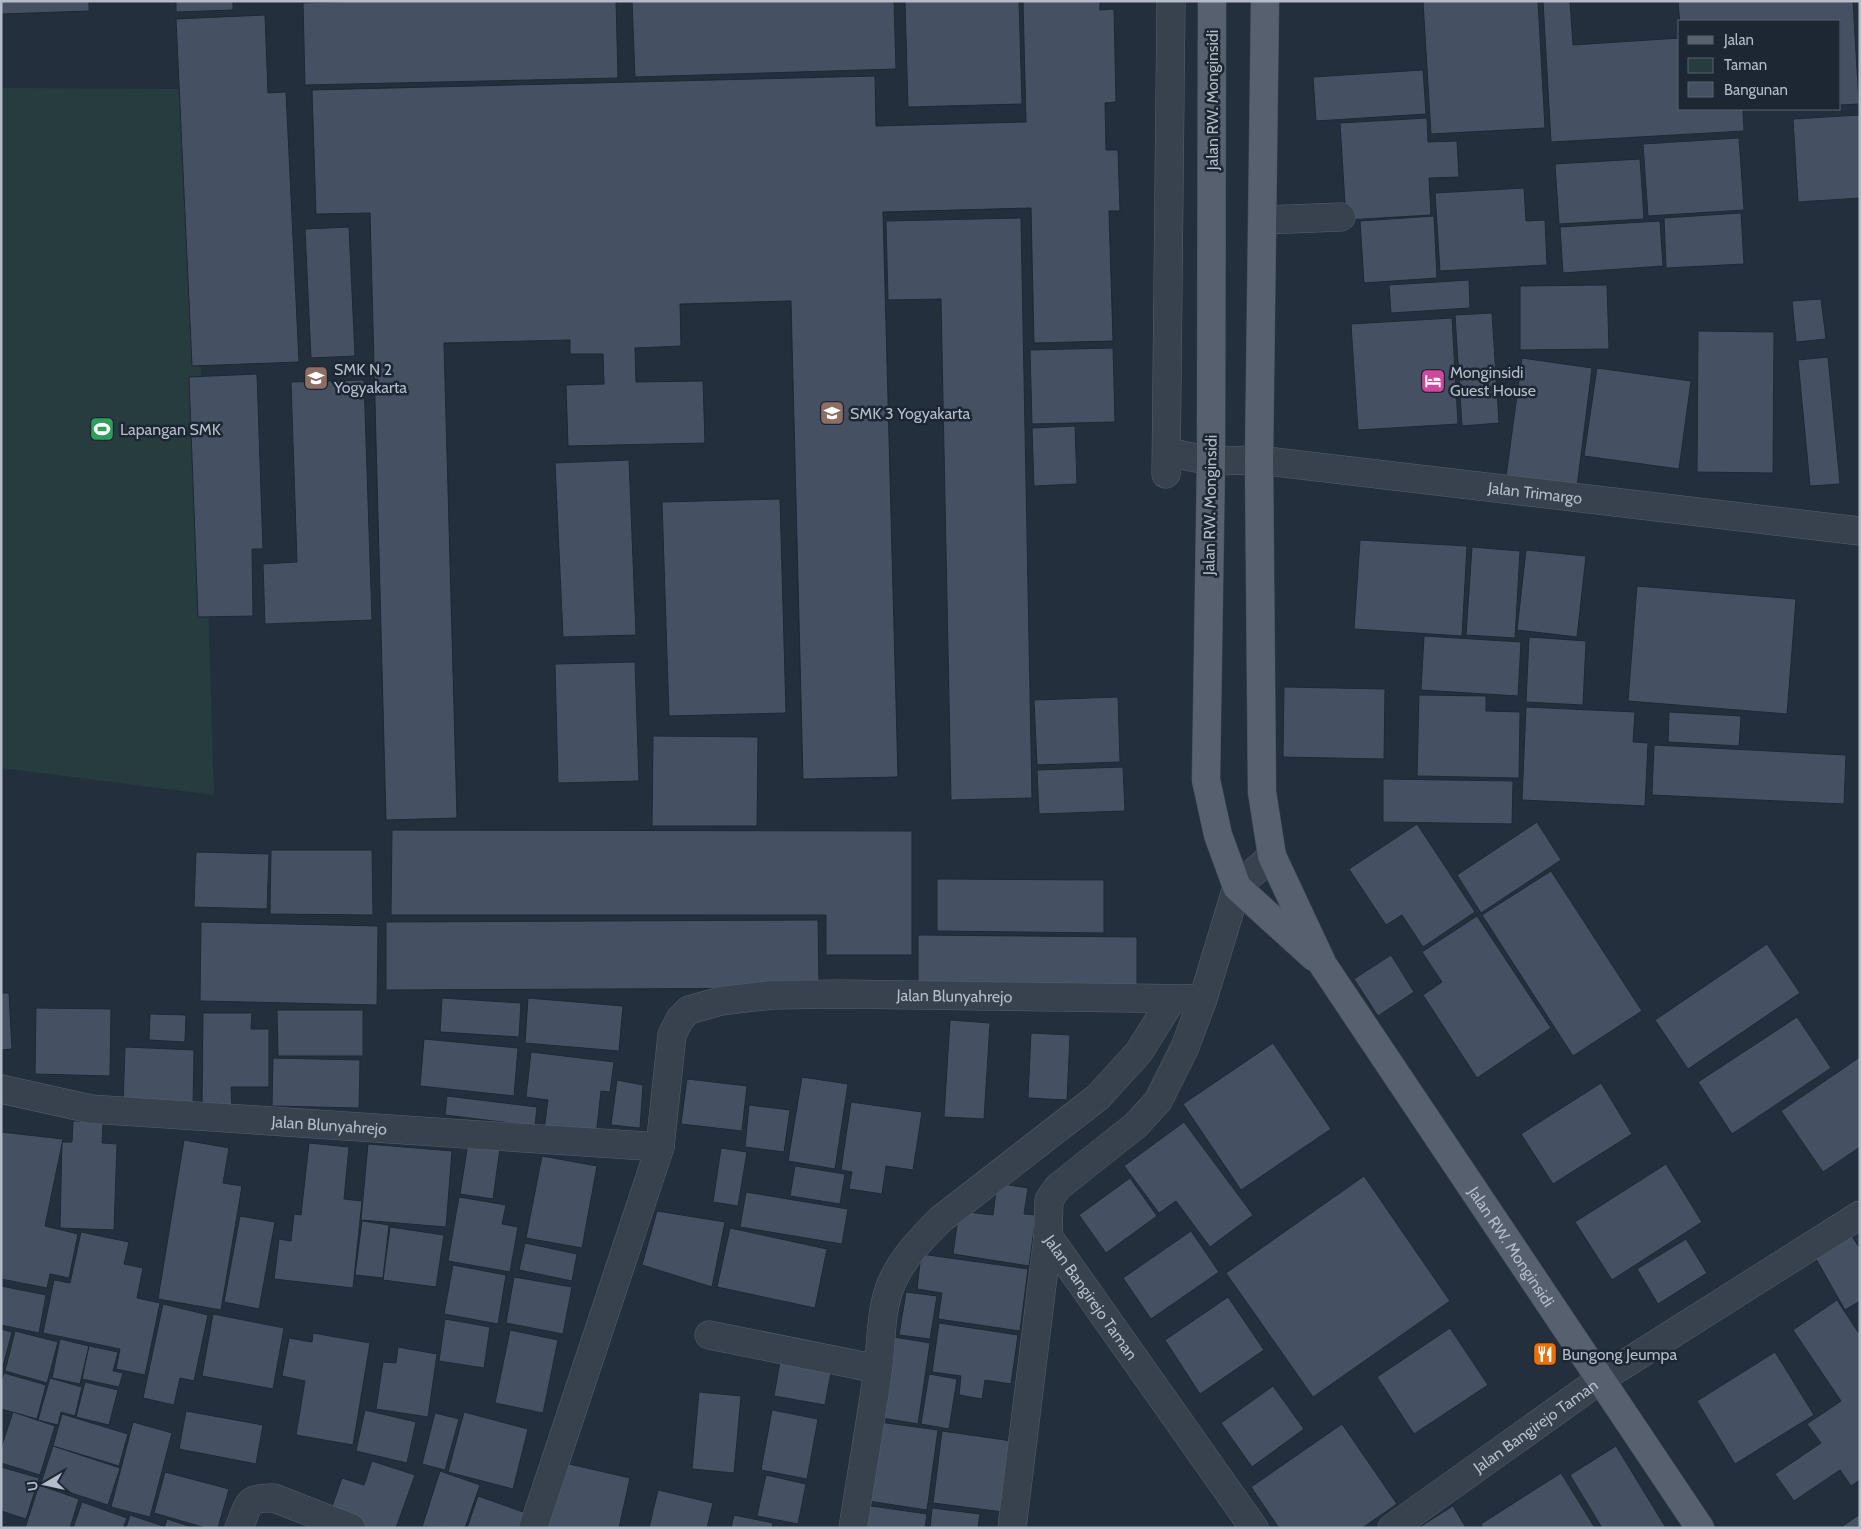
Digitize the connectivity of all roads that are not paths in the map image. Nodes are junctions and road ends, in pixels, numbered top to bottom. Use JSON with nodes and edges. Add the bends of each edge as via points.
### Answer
{"nodes":[{"id":1,"x":1171,"y":1,"type":"edge"},
{"id":2,"x":1212,"y":1,"type":"edge"},
{"id":3,"x":1265,"y":1,"type":"edge"},
{"id":4,"x":1341,"y":218,"type":"dead end"},
{"id":5,"x":1262,"y":220,"type":"junction"},
{"id":6,"x":1211,"y":460,"type":"junction"},
{"id":7,"x":1259,"y":460,"type":"junction"},
{"id":8,"x":1860,"y":531,"type":"edge"},
{"id":9,"x":1272,"y":856,"type":"junction"},
{"id":10,"x":1237,"y":887,"type":"junction"},
{"id":11,"x":1323,"y":965,"type":"junction"},
{"id":12,"x":1172,"y":999,"type":"junction"},
{"id":13,"x":1203,"y":999,"type":"junction"},
{"id":14,"x":1,"y":1089,"type":"edge"},
{"id":15,"x":660,"y":1147,"type":"junction"},
{"id":16,"x":1860,"y":1215,"type":"edge"},
{"id":17,"x":1048,"y":1236,"type":"junction"},
{"id":18,"x":709,"y":1335,"type":"dead end"},
{"id":19,"x":878,"y":1369,"type":"junction"},
{"id":20,"x":1601,"y":1379,"type":"junction"},
{"id":21,"x":239,"y":1528,"type":"edge"},
{"id":22,"x":351,"y":1528,"type":"edge"},
{"id":23,"x":533,"y":1528,"type":"edge"},
{"id":24,"x":853,"y":1528,"type":"edge"},
{"id":25,"x":1012,"y":1528,"type":"edge"},
{"id":26,"x":1254,"y":1528,"type":"edge"},
{"id":27,"x":1392,"y":1528,"type":"edge"},
{"id":28,"x":1700,"y":1528,"type":"edge"}],
"edges":[{"from":1,"to":6,"type":"street","name":"Jalan Trimargo","via":[[1166,463]]},
{"from":2,"to":6,"type":"main road","name":"Jalan RW. Monginsidi"},
{"from":3,"to":5,"type":"main road","name":"Jalan RW. Monginsidi"},
{"from":4,"to":5,"type":"street"},
{"from":5,"to":7,"type":"main road","name":"Jalan RW. Monginsidi"},
{"from":6,"to":7,"type":"street","name":"Jalan Trimargo"},
{"from":6,"to":10,"type":"main road","name":"Jalan RW. Monginsidi","via":[[1206,780],[1218,835]]},
{"from":7,"to":8,"type":"street","name":"Jalan Trimargo"},
{"from":7,"to":9,"type":"main road","name":"Jalan RW. Monginsidi","via":[[1262,792]]},
{"from":9,"to":10,"type":"street"},
{"from":9,"to":11,"type":"main road","name":"Jalan RW. Monginsidi"},
{"from":10,"to":11,"type":"main road","name":"Jalan RW. Monginsidi"},
{"from":10,"to":13,"type":"street"},
{"from":11,"to":20,"type":"main road","name":"Jalan RW. Monginsidi"},
{"from":12,"to":13,"type":"street","name":"Jalan Blunyahrejo"},
{"from":12,"to":15,"type":"street","name":"Jalan Blunyahrejo","via":[[841,994],[772,995],[704,1005],[689,1010],[680,1019],[672,1036]]},
{"from":12,"to":19,"type":"street","via":[[1139,1052],[1098,1097],[941,1219],[904,1260],[885,1305]]},
{"from":13,"to":17,"type":"street","name":"Jalan Bangirejo Taman","via":[[1185,1047],[1158,1101],[1136,1124],[1058,1187],[1049,1200]]},
{"from":14,"to":15,"type":"street","name":"Jalan Blunyahrejo","via":[[91,1109]]},
{"from":15,"to":23,"type":"street","name":"Jalan Blunyahrejo"},
{"from":16,"to":20,"type":"street","name":"Jalan Bangirejo Taman"},
{"from":17,"to":25,"type":"street"},
{"from":17,"to":26,"type":"street","name":"Jalan Bangirejo Taman"},
{"from":18,"to":19,"type":"street"},
{"from":19,"to":24,"type":"street"},
{"from":20,"to":27,"type":"street","name":"Jalan Bangirejo Taman"},
{"from":20,"to":28,"type":"main road","name":"Jalan RW. Monginsidi"},
{"from":21,"to":22,"type":"street","via":[[251,1501],[256,1498],[274,1498]]}]}
